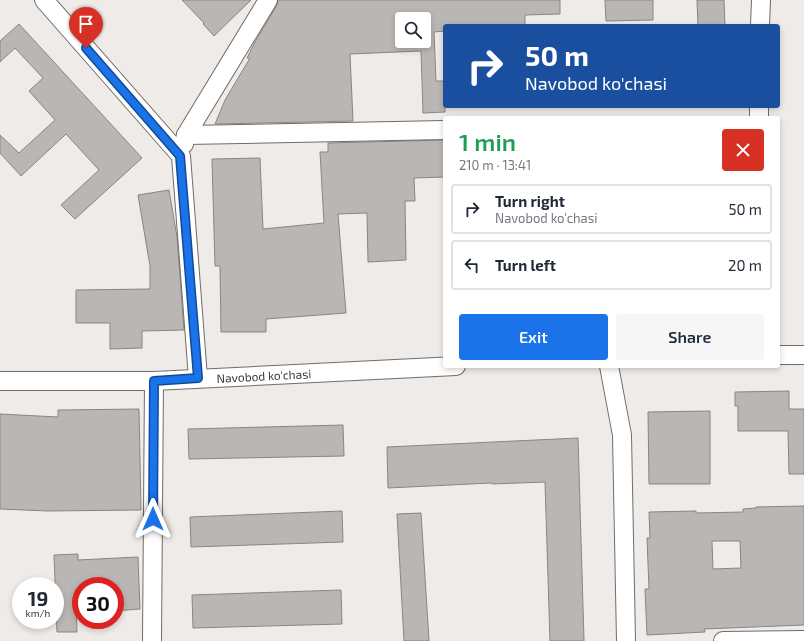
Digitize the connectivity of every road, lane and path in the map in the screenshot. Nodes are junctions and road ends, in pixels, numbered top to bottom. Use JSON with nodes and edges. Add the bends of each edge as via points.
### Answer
{"nodes":[{"id":1,"x":44,"y":0,"type":"edge"},
{"id":2,"x":268,"y":0,"type":"edge"},
{"id":3,"x":761,"y":0,"type":"edge"},
{"id":4,"x":760,"y":24,"type":"edge"},
{"id":5,"x":443,"y":130,"type":"edge"},
{"id":6,"x":186,"y":135,"type":"junction"},
{"id":7,"x":180,"y":156,"type":"junction"},
{"id":8,"x":780,"y":355,"type":"edge"},
{"id":9,"x":804,"y":355,"type":"edge"},
{"id":10,"x":443,"y":367,"type":"edge"},
{"id":11,"x":609,"y":368,"type":"edge"},
{"id":12,"x":198,"y":378,"type":"junction"},
{"id":13,"x":0,"y":381,"type":"edge"},
{"id":14,"x":154,"y":381,"type":"junction"},
{"id":15,"x":804,"y":640,"type":"edge"},
{"id":16,"x":152,"y":641,"type":"edge"},
{"id":17,"x":626,"y":641,"type":"edge"},
{"id":18,"x":723,"y":641,"type":"edge"}],
"edges":[{"from":1,"to":7,"type":"street"},
{"from":2,"to":6,"type":"street"},
{"from":3,"to":4,"type":"street"},
{"from":5,"to":6,"type":"street"},
{"from":6,"to":7,"type":"street"},
{"from":7,"to":12,"type":"street"},
{"from":8,"to":9,"type":"street"},
{"from":10,"to":12,"type":"street","name":"Navobod ko'chasi"},
{"from":11,"to":17,"type":"street","via":[[622,435]]},
{"from":12,"to":14,"type":"street","name":"Navobod ko'chasi"},
{"from":13,"to":14,"type":"street","name":"Navobod ko'chasi"},
{"from":14,"to":16,"type":"street"},
{"from":15,"to":18,"type":"street"}]}
